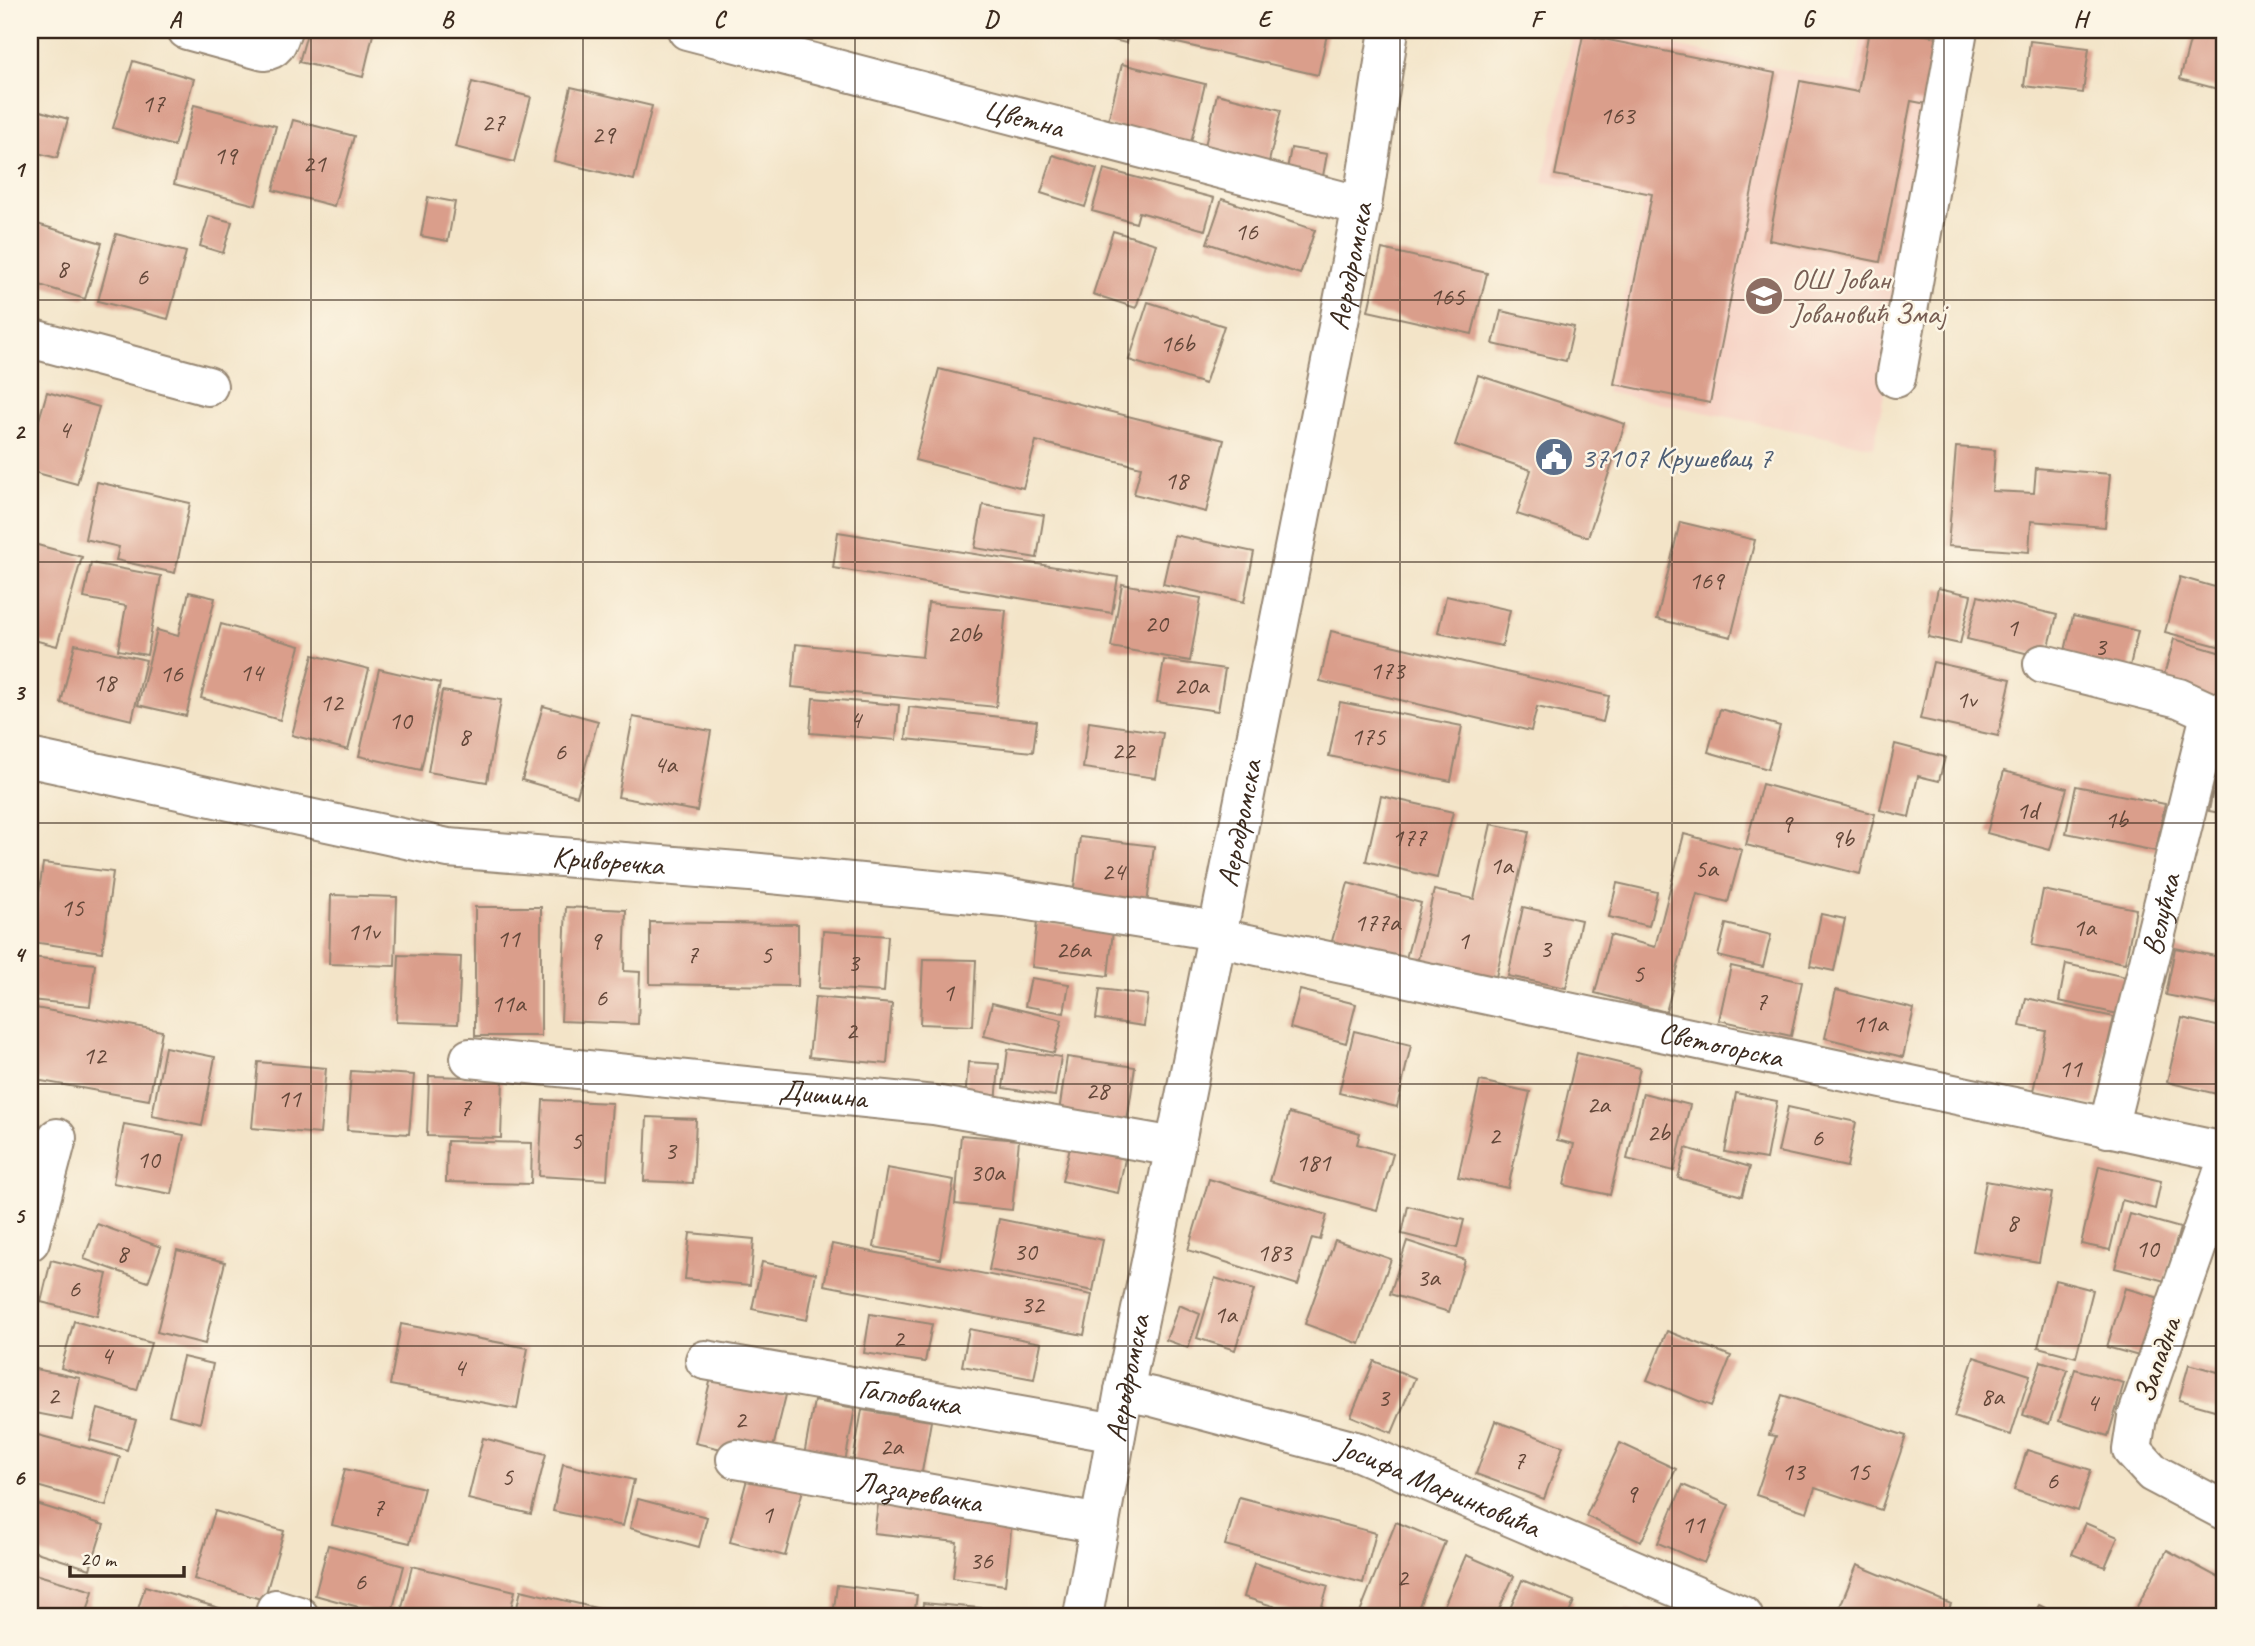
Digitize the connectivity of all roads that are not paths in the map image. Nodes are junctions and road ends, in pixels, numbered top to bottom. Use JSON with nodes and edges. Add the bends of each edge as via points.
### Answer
{"nodes":[{"id":1,"x":187,"y":30,"type":"edge"},
{"id":2,"x":282,"y":30,"type":"edge"},
{"id":3,"x":687,"y":30,"type":"edge"},
{"id":4,"x":1389,"y":30,"type":"edge"},
{"id":5,"x":1958,"y":30,"type":"edge"},
{"id":6,"x":1362,"y":206,"type":"junction"},
{"id":7,"x":32,"y":347,"type":"edge"},
{"id":8,"x":1896,"y":378,"type":"dead end"},
{"id":9,"x":208,"y":386,"type":"dead end"},
{"id":10,"x":2043,"y":664,"type":"dead end"},
{"id":11,"x":2220,"y":712,"type":"edge"},
{"id":12,"x":30,"y":758,"type":"edge"},
{"id":13,"x":1208,"y":933,"type":"junction"},
{"id":14,"x":470,"y":1058,"type":"dead end"},
{"id":15,"x":2108,"y":1128,"type":"junction"},
{"id":16,"x":57,"y":1138,"type":"dead end"},
{"id":17,"x":1175,"y":1147,"type":"junction"},
{"id":18,"x":2225,"y":1152,"type":"edge"},
{"id":19,"x":2225,"y":1166,"type":"edge"},
{"id":20,"x":30,"y":1241,"type":"edge"},
{"id":21,"x":705,"y":1360,"type":"dead end"},
{"id":22,"x":1124,"y":1391,"type":"junction"},
{"id":23,"x":1116,"y":1433,"type":"junction"},
{"id":24,"x":736,"y":1459,"type":"dead end"},
{"id":25,"x":2225,"y":1511,"type":"edge"},
{"id":26,"x":1100,"y":1524,"type":"junction"},
{"id":27,"x":1083,"y":1616,"type":"edge"},
{"id":28,"x":1742,"y":1616,"type":"edge"}],
"edges":[{"from":1,"to":2,"type":"street","via":[[264,51],[276,45]]},
{"from":3,"to":6,"type":"street","name":"Цветна"},
{"from":4,"to":6,"type":"street","name":"Аеродромска"},
{"from":5,"to":8,"type":"street"},
{"from":6,"to":13,"type":"street","name":"Аеродромска"},
{"from":7,"to":9,"type":"street"},
{"from":10,"to":11,"type":"street"},
{"from":11,"to":15,"type":"street","name":"Велућка","via":[[2207,727]]},
{"from":12,"to":13,"type":"street","name":"Криворечка","via":[[448,848],[1004,897]]},
{"from":13,"to":15,"type":"street","name":"Светогорска"},
{"from":13,"to":17,"type":"street","name":"Аеродромска"},
{"from":14,"to":17,"type":"street","name":"Дишина","via":[[934,1105]]},
{"from":15,"to":18,"type":"street","name":"Светогорска"},
{"from":16,"to":20,"type":"street"},
{"from":17,"to":22,"type":"street","name":"Аеродромска"},
{"from":19,"to":25,"type":"street","name":"Западна","via":[[2137,1417],[2132,1450],[2153,1473]]},
{"from":21,"to":23,"type":"street","name":"Гагловачка"},
{"from":22,"to":23,"type":"street","name":"Аеродромска"},
{"from":22,"to":28,"type":"street","name":"Јосифа Маринковића","via":[[1359,1452]]},
{"from":23,"to":26,"type":"street","name":"Аеродромска"},
{"from":24,"to":26,"type":"street","name":"Лазаревачка"},
{"from":26,"to":27,"type":"street","name":"Аеродромска"}]}
